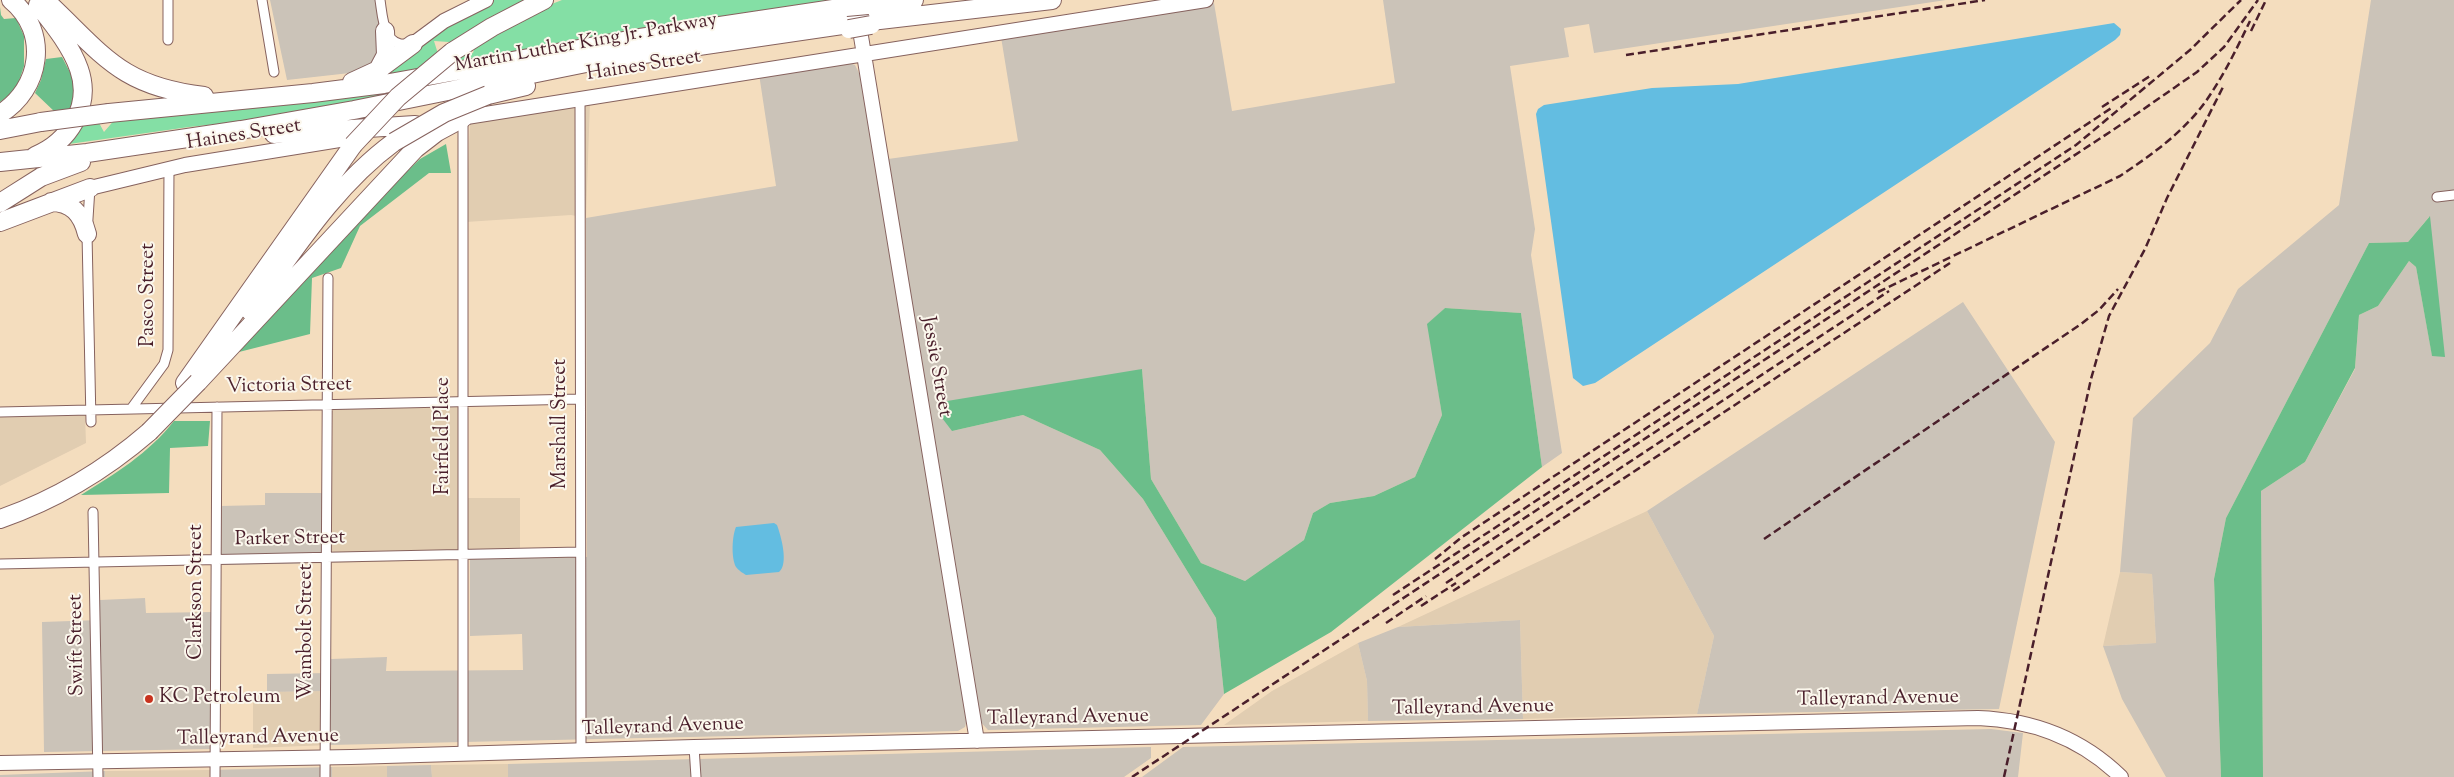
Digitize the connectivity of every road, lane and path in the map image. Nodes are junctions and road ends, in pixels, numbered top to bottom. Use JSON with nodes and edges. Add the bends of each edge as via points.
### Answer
{"nodes":[{"id":1,"x":11,"y":0,"type":"edge"},
{"id":2,"x":34,"y":0,"type":"edge"},
{"id":3,"x":45,"y":0,"type":"edge"},
{"id":4,"x":168,"y":0,"type":"edge"},
{"id":5,"x":262,"y":0,"type":"edge"},
{"id":6,"x":380,"y":0,"type":"edge"},
{"id":7,"x":486,"y":0,"type":"edge"},
{"id":8,"x":549,"y":0,"type":"edge"},
{"id":9,"x":914,"y":0,"type":"edge"},
{"id":10,"x":1052,"y":0,"type":"edge"},
{"id":11,"x":1206,"y":0,"type":"edge"},
{"id":12,"x":537,"y":4,"type":"edge"},
{"id":13,"x":858,"y":16,"type":"edge"},
{"id":14,"x":385,"y":32,"type":"junction"},
{"id":15,"x":168,"y":40,"type":"dead end"},
{"id":16,"x":413,"y":44,"type":"junction"},
{"id":17,"x":864,"y":53,"type":"junction"},
{"id":18,"x":378,"y":70,"type":"junction"},
{"id":19,"x":274,"y":72,"type":"dead end"},
{"id":20,"x":313,"y":94,"type":"junction"},
{"id":21,"x":580,"y":98,"type":"junction"},
{"id":22,"x":247,"y":99,"type":"junction"},
{"id":23,"x":0,"y":114,"type":"edge"},
{"id":24,"x":462,"y":118,"type":"junction"},
{"id":25,"x":415,"y":125,"type":"junction"},
{"id":26,"x":0,"y":130,"type":"edge"},
{"id":27,"x":179,"y":139,"type":"junction"},
{"id":28,"x":130,"y":147,"type":"junction"},
{"id":29,"x":87,"y":153,"type":"junction"},
{"id":30,"x":8,"y":161,"type":"edge"},
{"id":31,"x":169,"y":168,"type":"junction"},
{"id":32,"x":0,"y":172,"type":"edge"},
{"id":33,"x":90,"y":188,"type":"junction"},
{"id":34,"x":2454,"y":194,"type":"edge"},
{"id":35,"x":2437,"y":197,"type":"dead end"},
{"id":36,"x":50,"y":202,"type":"junction"},
{"id":37,"x":0,"y":203,"type":"edge"},
{"id":38,"x":0,"y":222,"type":"edge"},
{"id":39,"x":87,"y":234,"type":"junction"},
{"id":40,"x":328,"y":278,"type":"dead end"},
{"id":41,"x":192,"y":382,"type":"junction"},
{"id":42,"x":580,"y":399,"type":"junction"},
{"id":43,"x":463,"y":401,"type":"junction"},
{"id":44,"x":327,"y":404,"type":"junction"},
{"id":45,"x":216,"y":407,"type":"junction"},
{"id":46,"x":130,"y":409,"type":"junction"},
{"id":47,"x":90,"y":410,"type":"junction"},
{"id":48,"x":0,"y":412,"type":"edge"},
{"id":49,"x":91,"y":422,"type":"dead end"},
{"id":50,"x":142,"y":432,"type":"junction"},
{"id":51,"x":0,"y":509,"type":"edge"},
{"id":52,"x":93,"y":512,"type":"dead end"},
{"id":53,"x":0,"y":519,"type":"edge"},
{"id":54,"x":580,"y":552,"type":"junction"},
{"id":55,"x":462,"y":554,"type":"junction"},
{"id":56,"x":326,"y":557,"type":"junction"},
{"id":57,"x":216,"y":560,"type":"junction"},
{"id":58,"x":94,"y":563,"type":"junction"},
{"id":59,"x":0,"y":564,"type":"edge"},
{"id":60,"x":977,"y":741,"type":"junction"},
{"id":61,"x":694,"y":747,"type":"junction"},
{"id":62,"x":581,"y":750,"type":"junction"},
{"id":63,"x":463,"y":754,"type":"junction"},
{"id":64,"x":325,"y":757,"type":"junction"},
{"id":65,"x":215,"y":759,"type":"junction"},
{"id":66,"x":98,"y":762,"type":"junction"},
{"id":67,"x":0,"y":763,"type":"edge"},
{"id":68,"x":98,"y":777,"type":"edge"},
{"id":69,"x":215,"y":777,"type":"edge"},
{"id":70,"x":325,"y":777,"type":"edge"},
{"id":71,"x":696,"y":777,"type":"edge"},
{"id":72,"x":2121,"y":777,"type":"edge"}],
"edges":[{"from":1,"to":23,"type":"highway","via":[[32,27],[36,58],[27,88]]},
{"from":2,"to":30,"type":"highway","via":[[78,66],[82,97],[75,122],[62,140],[42,153]]},
{"from":3,"to":22,"type":"highway","via":[[108,61],[140,81],[178,92]]},
{"from":4,"to":15,"type":"street"},
{"from":5,"to":19,"type":"street"},
{"from":6,"to":14,"type":"street"},
{"from":7,"to":16,"type":"street","via":[[451,17]]},
{"from":8,"to":12,"type":"highway"},
{"from":9,"to":13,"type":"highway","name":"Martin Luther King Jr. Parkway"},
{"from":10,"to":13,"type":"highway","name":"Martin Luther King Jr. Parkway","via":[[942,12]]},
{"from":11,"to":17,"type":"street","name":"Haines Street"},
{"from":12,"to":41,"type":"highway","bridge":true,"via":[[452,52],[394,100],[354,145]]},
{"from":13,"to":17,"type":"street","name":"Jessie Street"},
{"from":13,"to":20,"type":"highway","name":"Martin Luther King Jr. Parkway","via":[[705,27],[422,78]]},
{"from":13,"to":27,"type":"highway","name":"Martin Luther King Jr. Parkway","via":[[596,61],[354,110]]},
{"from":13,"to":41,"type":"highway","bridge":true,"via":[[488,95],[439,115],[394,142],[333,201]]},
{"from":14,"to":16,"type":"street","via":[[397,44]]},
{"from":14,"to":18,"type":"highway","via":[[386,55]]},
{"from":16,"to":18,"type":"highway"},
{"from":17,"to":21,"type":"street","name":"Haines Street"},
{"from":17,"to":60,"type":"street","name":"Jessie Street"},
{"from":18,"to":20,"type":"highway","via":[[356,81]]},
{"from":20,"to":22,"type":"highway","name":"Martin Luther King Jr. Parkway"},
{"from":21,"to":24,"type":"street","name":"Haines Street"},
{"from":21,"to":42,"type":"street","name":"Marshall Street"},
{"from":22,"to":26,"type":"highway","bridge":true,"via":[[109,113]]},
{"from":24,"to":25,"type":"street","name":"Haines Street"},
{"from":24,"to":41,"type":"highway","via":[[415,149]]},
{"from":24,"to":43,"type":"street","name":"Fairfield Place"},
{"from":25,"to":27,"type":"highway"},
{"from":25,"to":31,"type":"street","name":"Haines Street","via":[[335,142]]},
{"from":27,"to":28,"type":"highway","name":"Martin Luther King Jr. Parkway"},
{"from":28,"to":29,"type":"highway"},
{"from":28,"to":37,"type":"highway","via":[[47,174]]},
{"from":29,"to":30,"type":"highway"},
{"from":29,"to":32,"type":"highway"},
{"from":31,"to":33,"type":"street","name":"Haines Street"},
{"from":31,"to":46,"type":"street","name":"Pasco Street","via":[[168,350],[164,364]]},
{"from":33,"to":36,"type":"highway"},
{"from":33,"to":39,"type":"street"},
{"from":34,"to":35,"type":"street"},
{"from":36,"to":38,"type":"highway"},
{"from":36,"to":39,"type":"highway","via":[[63,203],[75,210]]},
{"from":39,"to":47,"type":"street"},
{"from":40,"to":44,"type":"street","name":"Wambolt Street"},
{"from":41,"to":50,"type":"highway"},
{"from":42,"to":43,"type":"street","name":"Victoria Street"},
{"from":42,"to":54,"type":"street","name":"Marshall Street"},
{"from":43,"to":44,"type":"street","name":"Victoria Street"},
{"from":43,"to":55,"type":"street","name":"Fairfield Place"},
{"from":44,"to":45,"type":"street","name":"Victoria Street"},
{"from":44,"to":56,"type":"street","name":"Wambolt Street"},
{"from":45,"to":46,"type":"street","name":"Victoria Street"},
{"from":45,"to":57,"type":"street","name":"Clarkson Street"},
{"from":46,"to":47,"type":"street","name":"Victoria Street"},
{"from":47,"to":48,"type":"street","name":"Victoria Street"},
{"from":47,"to":49,"type":"street"},
{"from":50,"to":51,"type":"highway","via":[[71,477]]},
{"from":50,"to":53,"type":"highway","via":[[119,457],[78,484]]},
{"from":52,"to":58,"type":"street","name":"Swift Street"},
{"from":54,"to":55,"type":"street","name":"Parker Street"},
{"from":54,"to":62,"type":"street","name":"Marshall Street"},
{"from":55,"to":56,"type":"street","name":"Parker Street"},
{"from":55,"to":63,"type":"street","name":"Fairfield Place"},
{"from":56,"to":57,"type":"street","name":"Parker Street"},
{"from":56,"to":64,"type":"street","name":"Wambolt Street"},
{"from":57,"to":58,"type":"street","name":"Parker Street"},
{"from":57,"to":65,"type":"street","name":"Clarkson Street"},
{"from":58,"to":59,"type":"street","name":"Parker Street"},
{"from":58,"to":66,"type":"street","name":"Swift Street"},
{"from":60,"to":61,"type":"street","name":"Talleyrand Avenue"},
{"from":60,"to":72,"type":"street","name":"Talleyrand Avenue","via":[[1978,718],[2016,721],[2056,733],[2084,747]]},
{"from":61,"to":62,"type":"street","name":"Talleyrand Avenue"},
{"from":61,"to":71,"type":"street"},
{"from":62,"to":63,"type":"street","name":"Talleyrand Avenue"},
{"from":63,"to":64,"type":"street","name":"Talleyrand Avenue"},
{"from":64,"to":65,"type":"street","name":"Talleyrand Avenue"},
{"from":64,"to":70,"type":"street","name":"Wambolt Street"},
{"from":65,"to":66,"type":"street","name":"Talleyrand Avenue"},
{"from":65,"to":69,"type":"street","name":"Clarkson Street"},
{"from":66,"to":67,"type":"street","name":"Talleyrand Avenue"},
{"from":66,"to":68,"type":"street","name":"Swift Street"}]}
